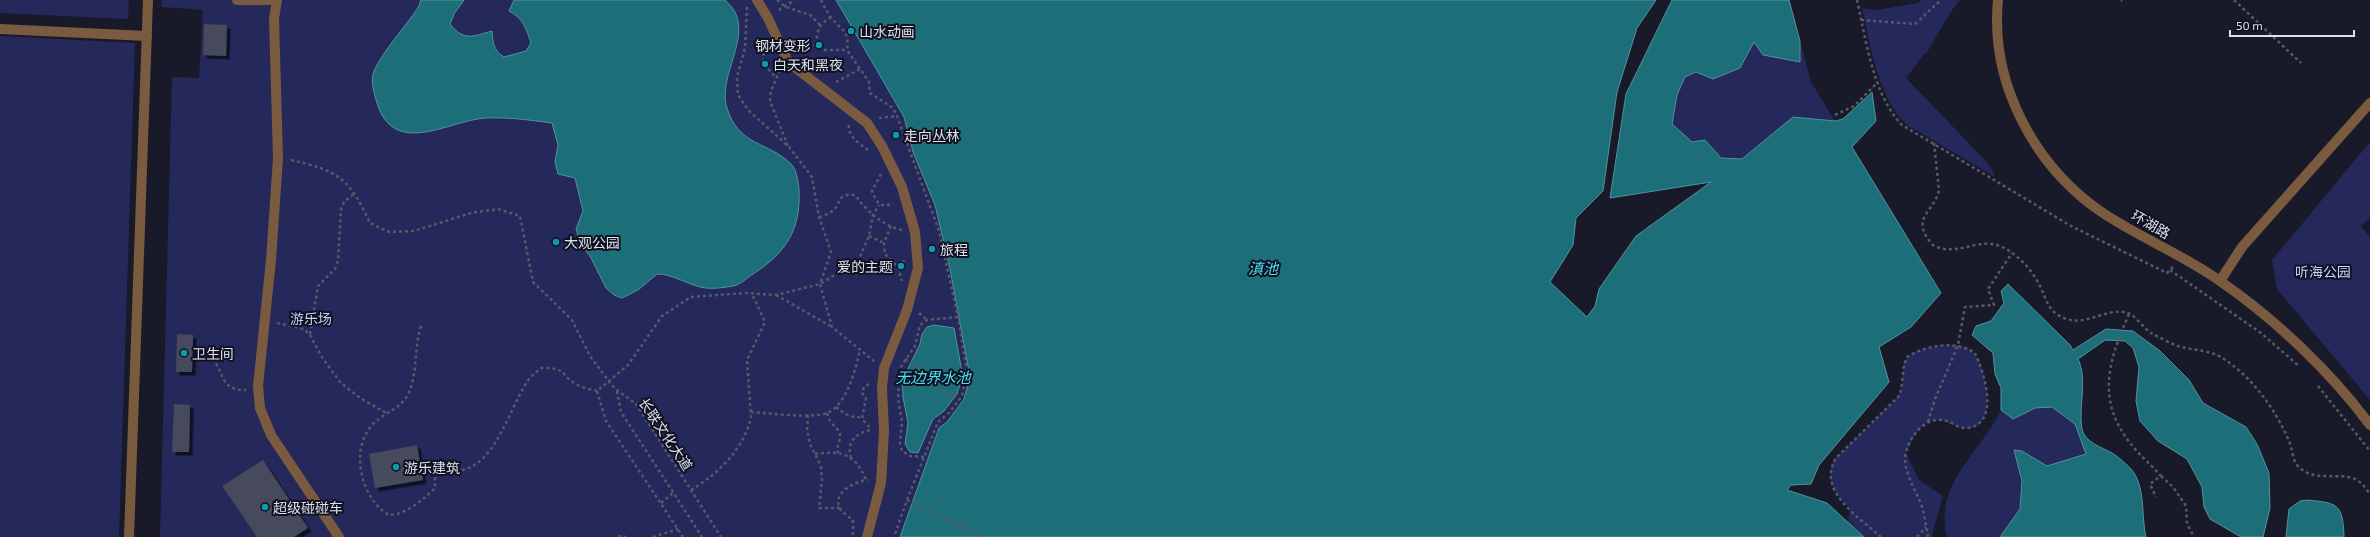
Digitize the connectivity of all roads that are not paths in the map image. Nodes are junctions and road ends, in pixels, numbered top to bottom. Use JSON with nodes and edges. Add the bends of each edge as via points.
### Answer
{"nodes":[{"id":1,"x":148,"y":0,"type":"edge"},
{"id":2,"x":237,"y":0,"type":"edge"},
{"id":3,"x":269,"y":0,"type":"edge"},
{"id":4,"x":277,"y":0,"type":"edge"},
{"id":5,"x":1998,"y":0,"type":"edge"},
{"id":6,"x":753,"y":2,"type":"edge"},
{"id":7,"x":0,"y":29,"type":"edge"},
{"id":8,"x":148,"y":36,"type":"junction"},
{"id":9,"x":2370,"y":103,"type":"edge"},
{"id":10,"x":2220,"y":281,"type":"junction"},
{"id":11,"x":2370,"y":425,"type":"edge"},
{"id":12,"x":129,"y":537,"type":"edge"},
{"id":13,"x":339,"y":537,"type":"edge"},
{"id":14,"x":867,"y":537,"type":"edge"}],
"edges":[{"from":1,"to":8,"type":"street"},
{"from":2,"to":3,"type":"street"},
{"from":4,"to":13,"type":"street","via":[[274,19],[278,158],[258,388],[260,408],[271,435]]},
{"from":5,"to":10,"type":"street","name":"环湖路","via":[[1999,43],[2006,81],[2018,116],[2042,154],[2067,184],[2100,211]]},
{"from":6,"to":14,"type":"street","via":[[768,18],[787,58],[868,123],[882,146],[904,195],[915,232],[918,268],[913,291],[884,368],[881,483]]},
{"from":7,"to":8,"type":"street"},
{"from":8,"to":12,"type":"street"},
{"from":9,"to":10,"type":"street","via":[[2242,248]]},
{"from":10,"to":11,"type":"street","name":"环湖路","via":[[2285,333],[2328,376]]}]}
